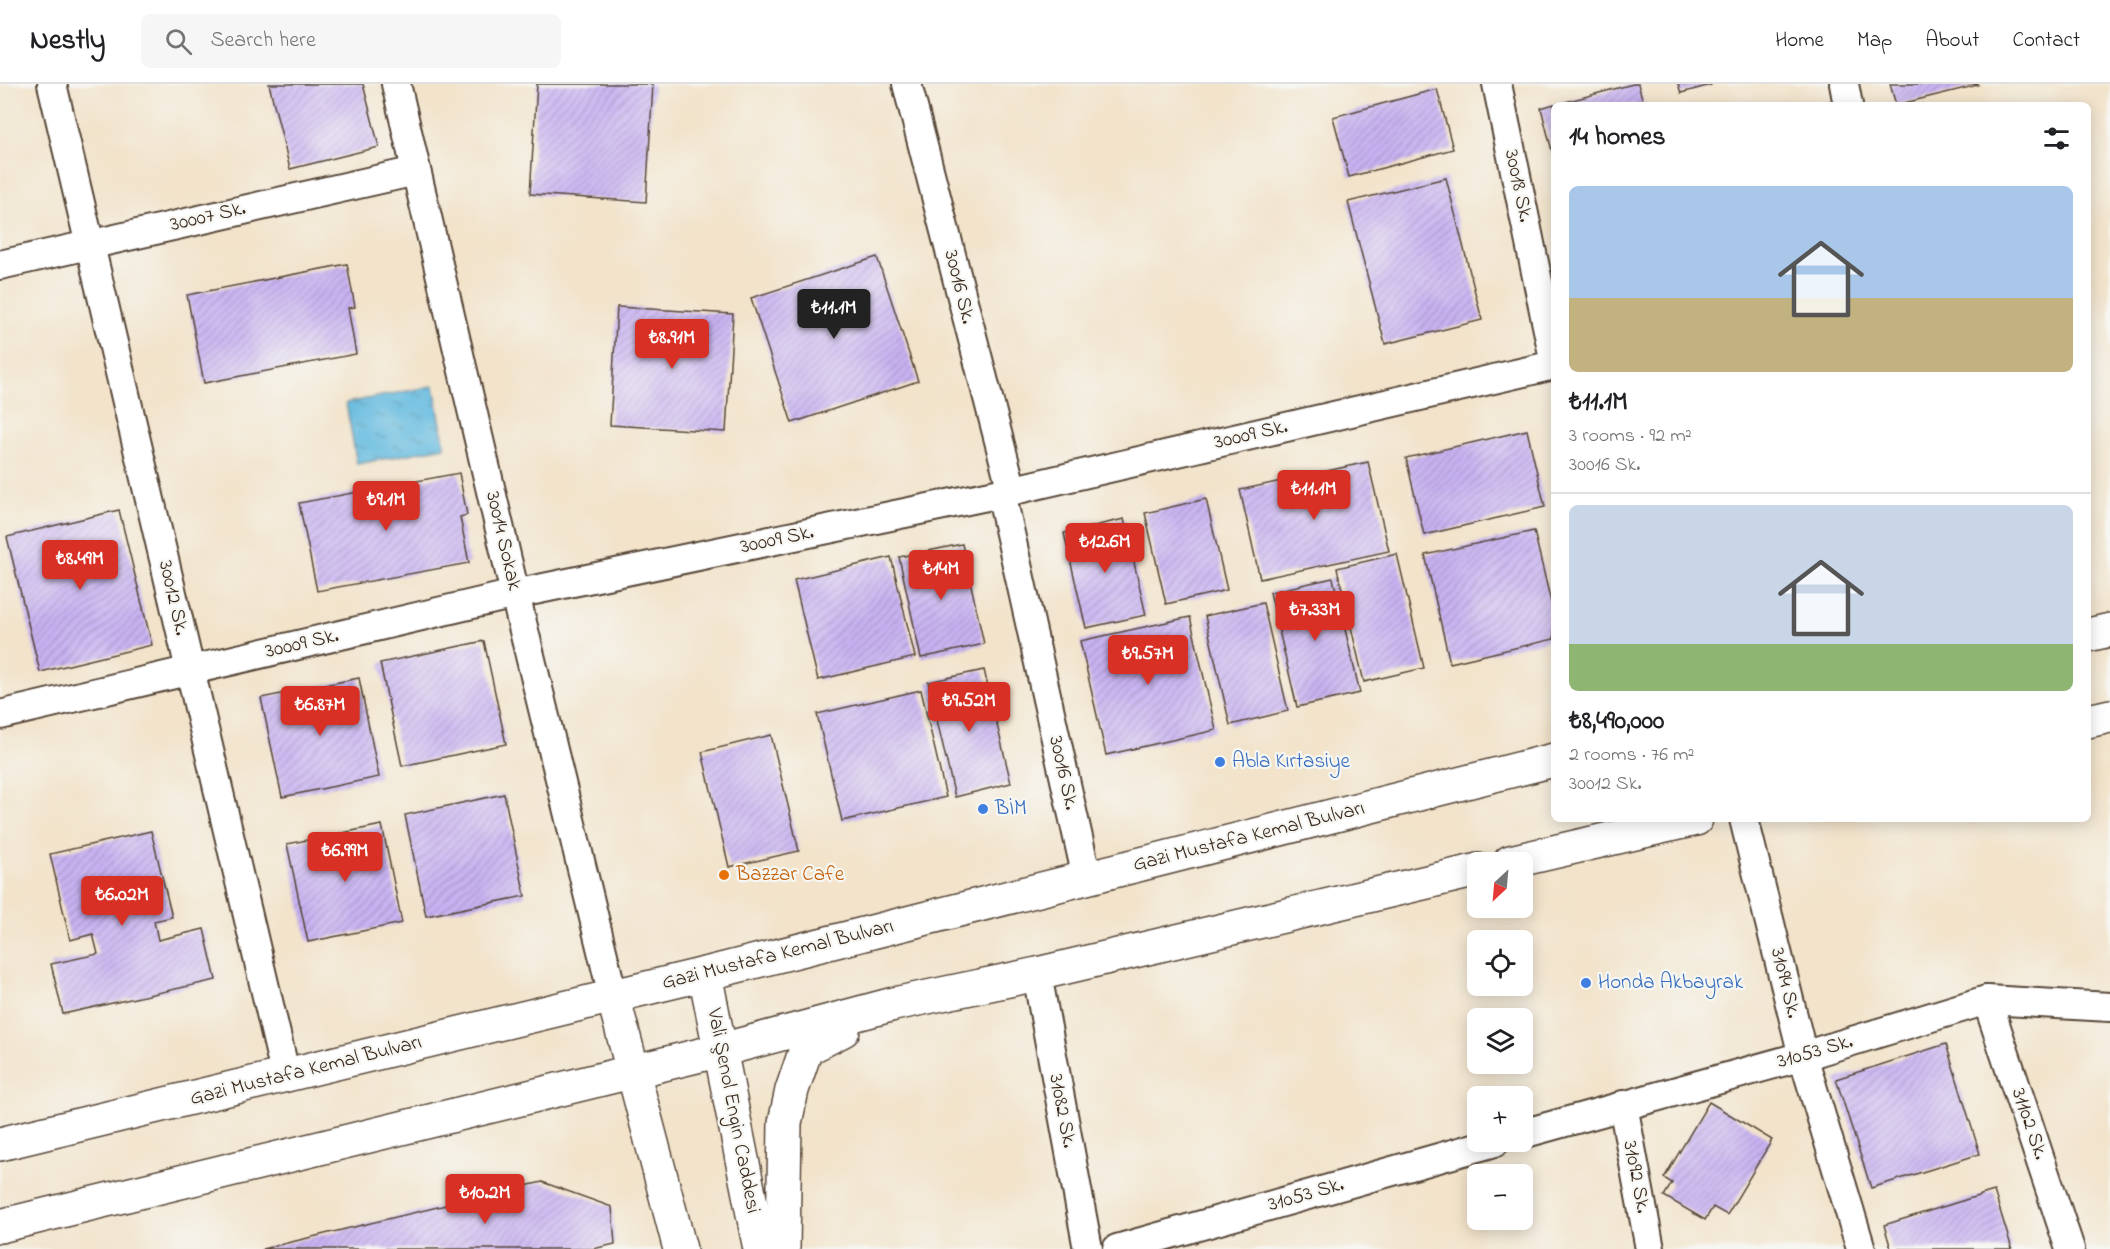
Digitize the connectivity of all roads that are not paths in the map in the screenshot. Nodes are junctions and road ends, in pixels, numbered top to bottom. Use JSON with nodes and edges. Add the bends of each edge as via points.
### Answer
{"nodes":[{"id":1,"x":52,"y":84,"type":"edge"},
{"id":2,"x":396,"y":84,"type":"edge"},
{"id":3,"x":907,"y":84,"type":"edge"},
{"id":4,"x":1497,"y":84,"type":"edge"},
{"id":5,"x":1844,"y":84,"type":"edge"},
{"id":6,"x":1847,"y":102,"type":"edge"},
{"id":7,"x":416,"y":171,"type":"junction"},
{"id":8,"x":90,"y":243,"type":"junction"},
{"id":9,"x":0,"y":265,"type":"edge"},
{"id":10,"x":1551,"y":344,"type":"edge"},
{"id":11,"x":1551,"y":365,"type":"edge"},
{"id":12,"x":1006,"y":492,"type":"junction"},
{"id":13,"x":515,"y":594,"type":"junction"},
{"id":14,"x":2110,"y":630,"type":"edge"},
{"id":15,"x":2091,"y":634,"type":"edge"},
{"id":16,"x":190,"y":671,"type":"junction"},
{"id":17,"x":0,"y":715,"type":"edge"},
{"id":18,"x":2110,"y":716,"type":"edge"},
{"id":19,"x":2091,"y":720,"type":"edge"},
{"id":20,"x":1551,"y":761,"type":"edge"},
{"id":21,"x":1683,"y":822,"type":"edge"},
{"id":22,"x":1745,"y":822,"type":"edge"},
{"id":23,"x":1533,"y":857,"type":"edge"},
{"id":24,"x":1467,"y":873,"type":"edge"},
{"id":25,"x":1087,"y":878,"type":"junction"},
{"id":26,"x":705,"y":974,"type":"junction"},
{"id":27,"x":1037,"y":974,"type":"junction"},
{"id":28,"x":613,"y":996,"type":"junction"},
{"id":29,"x":1987,"y":1000,"type":"junction"},
{"id":30,"x":894,"y":1004,"type":"junction"},
{"id":31,"x":2110,"y":1007,"type":"edge"},
{"id":32,"x":721,"y":1050,"type":"junction"},
{"id":33,"x":1803,"y":1056,"type":"junction"},
{"id":34,"x":633,"y":1071,"type":"junction"},
{"id":35,"x":286,"y":1077,"type":"junction"},
{"id":36,"x":1623,"y":1105,"type":"junction"},
{"id":37,"x":1533,"y":1131,"type":"edge"},
{"id":38,"x":0,"y":1144,"type":"edge"},
{"id":39,"x":1467,"y":1150,"type":"edge"},
{"id":40,"x":0,"y":1226,"type":"edge"},
{"id":41,"x":680,"y":1249,"type":"edge"},
{"id":42,"x":760,"y":1249,"type":"edge"},
{"id":43,"x":783,"y":1249,"type":"edge"},
{"id":44,"x":1088,"y":1249,"type":"edge"},
{"id":45,"x":1117,"y":1249,"type":"edge"},
{"id":46,"x":1650,"y":1249,"type":"edge"},
{"id":47,"x":1861,"y":1249,"type":"edge"},
{"id":48,"x":2070,"y":1249,"type":"edge"}],
"edges":[{"from":1,"to":8,"type":"street","name":"30012 Sk."},
{"from":2,"to":7,"type":"street","name":"30014 Sokak"},
{"from":3,"to":12,"type":"street","name":"30016 Sk."},
{"from":4,"to":10,"type":"street","name":"30018 Sk."},
{"from":5,"to":6,"type":"street"},
{"from":7,"to":8,"type":"street","name":"30007 Sk."},
{"from":7,"to":13,"type":"street","name":"30014 Sokak"},
{"from":8,"to":9,"type":"street","name":"30007 Sk."},
{"from":8,"to":16,"type":"street","name":"30012 Sk."},
{"from":11,"to":12,"type":"street","name":"30009 Sk."},
{"from":12,"to":13,"type":"street","name":"30009 Sk."},
{"from":12,"to":25,"type":"street","name":"30016 Sk."},
{"from":13,"to":16,"type":"street","name":"30009 Sk."},
{"from":13,"to":28,"type":"street","name":"30014 Sokak"},
{"from":14,"to":15,"type":"main road"},
{"from":16,"to":17,"type":"street","name":"30009 Sk."},
{"from":16,"to":35,"type":"street","name":"30012 Sk."},
{"from":18,"to":19,"type":"main road"},
{"from":20,"to":25,"type":"main road","name":"Gazi Mustafa Kemal Bulvarı"},
{"from":21,"to":23,"type":"main road"},
{"from":22,"to":33,"type":"street","name":"31094 Sk."},
{"from":24,"to":27,"type":"main road"},
{"from":25,"to":26,"type":"main road","name":"Gazi Mustafa Kemal Bulvarı"},
{"from":26,"to":28,"type":"main road","name":"Gazi Mustafa Kemal Bulvarı"},
{"from":26,"to":32,"type":"main road","name":"Vali Şenol Engin Caddesi"},
{"from":27,"to":30,"type":"main road"},
{"from":27,"to":44,"type":"street","name":"31082 Sk."},
{"from":28,"to":34,"type":"main road"},
{"from":28,"to":35,"type":"main road","name":"Gazi Mustafa Kemal Bulvarı"},
{"from":29,"to":31,"type":"street","name":"31053 Sk."},
{"from":29,"to":33,"type":"street","name":"31053 Sk."},
{"from":29,"to":48,"type":"street","name":"31102 Sk."},
{"from":30,"to":32,"type":"main road"},
{"from":30,"to":43,"type":"main road","via":[[806,1049],[785,1123]]},
{"from":32,"to":34,"type":"main road"},
{"from":32,"to":42,"type":"main road","name":"Vali Şenol Engin Caddesi"},
{"from":33,"to":36,"type":"street","name":"31053 Sk."},
{"from":33,"to":47,"type":"street","name":"31094 Sk."},
{"from":34,"to":40,"type":"main road"},
{"from":34,"to":41,"type":"main road"},
{"from":35,"to":38,"type":"main road","name":"Gazi Mustafa Kemal Bulvarı"},
{"from":36,"to":37,"type":"street","name":"31053 Sk."},
{"from":36,"to":46,"type":"street","name":"31092 Sk."},
{"from":39,"to":45,"type":"street","name":"31053 Sk."}]}
